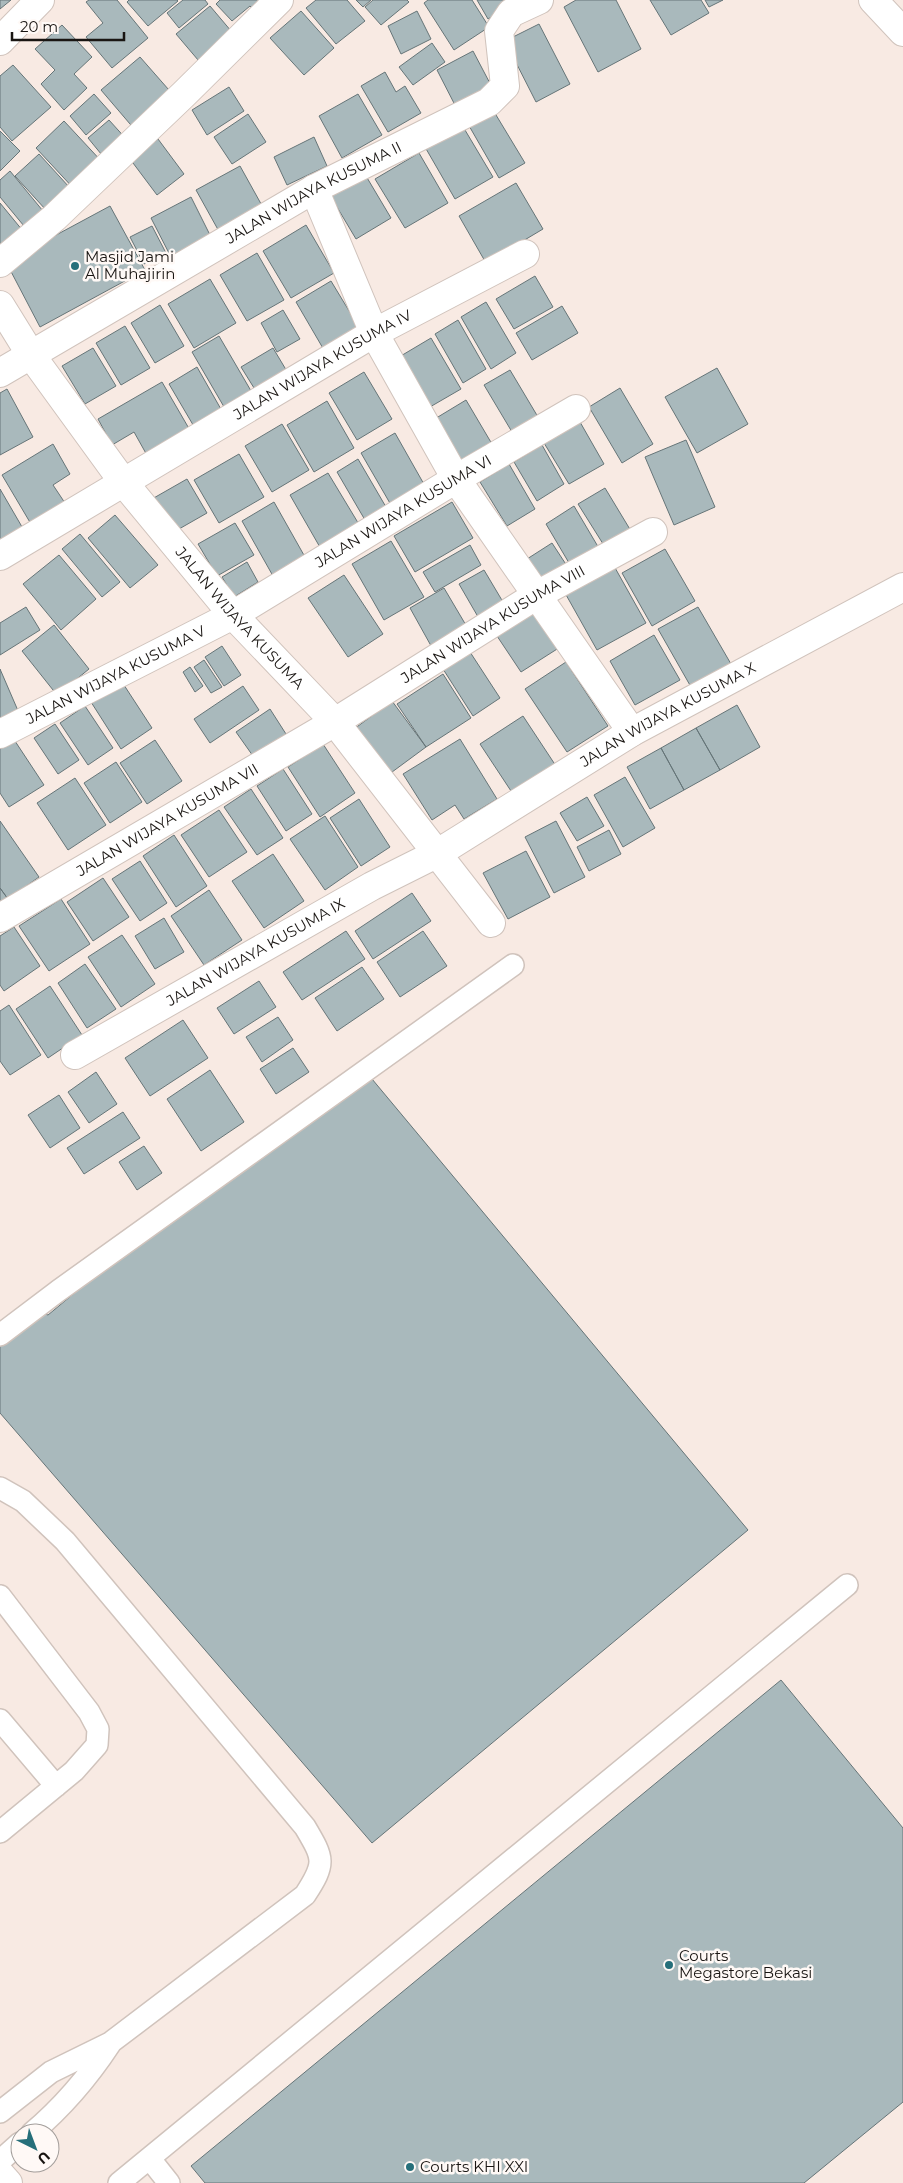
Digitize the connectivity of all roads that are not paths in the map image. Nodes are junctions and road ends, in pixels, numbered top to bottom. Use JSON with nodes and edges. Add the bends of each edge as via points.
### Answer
{"nodes":[{"id":1,"x":40,"y":0,"type":"edge"},
{"id":2,"x":279,"y":0,"type":"edge"},
{"id":3,"x":539,"y":0,"type":"edge"},
{"id":4,"x":873,"y":0,"type":"edge"},
{"id":5,"x":903,"y":32,"type":"edge"},
{"id":6,"x":0,"y":41,"type":"edge"},
{"id":7,"x":314,"y":189,"type":"junction"},
{"id":8,"x":525,"y":254,"type":"dead end"},
{"id":9,"x":0,"y":263,"type":"edge"},
{"id":10,"x":0,"y":305,"type":"edge"},
{"id":11,"x":374,"y":333,"type":"junction"},
{"id":12,"x":31,"y":355,"type":"junction"},
{"id":13,"x":0,"y":373,"type":"edge"},
{"id":14,"x":576,"y":409,"type":"dead end"},
{"id":15,"x":456,"y":479,"type":"junction"},
{"id":16,"x":124,"y":484,"type":"junction"},
{"id":17,"x":653,"y":532,"type":"dead end"},
{"id":18,"x":0,"y":556,"type":"edge"},
{"id":19,"x":903,"y":587,"type":"edge"},
{"id":20,"x":537,"y":595,"type":"junction"},
{"id":21,"x":233,"y":615,"type":"junction"},
{"id":22,"x":335,"y":722,"type":"junction"},
{"id":23,"x":632,"y":732,"type":"junction"},
{"id":24,"x":0,"y":734,"type":"edge"},
{"id":25,"x":438,"y":853,"type":"junction"},
{"id":26,"x":0,"y":918,"type":"edge"},
{"id":27,"x":491,"y":923,"type":"dead end"},
{"id":28,"x":513,"y":965,"type":"dead end"},
{"id":29,"x":75,"y":1056,"type":"dead end"},
{"id":30,"x":0,"y":1335,"type":"edge"},
{"id":31,"x":0,"y":1488,"type":"edge"},
{"id":32,"x":847,"y":1585,"type":"dead end"},
{"id":33,"x":0,"y":1596,"type":"edge"},
{"id":34,"x":0,"y":1720,"type":"edge"},
{"id":35,"x":56,"y":1786,"type":"junction"},
{"id":36,"x":0,"y":1832,"type":"edge"},
{"id":37,"x":110,"y":2044,"type":"junction"},
{"id":38,"x":0,"y":2112,"type":"edge"},
{"id":39,"x":43,"y":2123,"type":"edge"},
{"id":40,"x":10,"y":2152,"type":"edge"},
{"id":41,"x":150,"y":2159,"type":"junction"},
{"id":42,"x":0,"y":2161,"type":"edge"},
{"id":43,"x":0,"y":2174,"type":"edge"},
{"id":44,"x":8,"y":2183,"type":"edge"},
{"id":45,"x":119,"y":2183,"type":"edge"},
{"id":46,"x":169,"y":2183,"type":"edge"}],
"edges":[{"from":1,"to":6,"type":"street"},
{"from":2,"to":9,"type":"street","via":[[54,218]]},
{"from":3,"to":7,"type":"street","name":"JALAN WIJAYA KUSUMA II","via":[[511,13],[499,31],[505,86],[489,102]]},
{"from":4,"to":5,"type":"street"},
{"from":7,"to":11,"type":"street"},
{"from":7,"to":12,"type":"street","name":"JALAN WIJAYA KUSUMA II"},
{"from":8,"to":11,"type":"street","name":"JALAN WIJAYA KUSUMA IV"},
{"from":10,"to":12,"type":"street","name":"JALAN WIJAYA KUSUMA"},
{"from":11,"to":15,"type":"street"},
{"from":11,"to":16,"type":"street","name":"JALAN WIJAYA KUSUMA IV"},
{"from":12,"to":13,"type":"street","name":"JALAN WIJAYA KUSUMA II"},
{"from":12,"to":16,"type":"street","name":"JALAN WIJAYA KUSUMA"},
{"from":14,"to":15,"type":"street","name":"JALAN WIJAYA KUSUMA VI"},
{"from":15,"to":20,"type":"street"},
{"from":15,"to":21,"type":"street","name":"JALAN WIJAYA KUSUMA VI"},
{"from":16,"to":18,"type":"street","name":"JALAN WIJAYA KUSUMA IV"},
{"from":16,"to":21,"type":"street","name":"JALAN WIJAYA KUSUMA"},
{"from":17,"to":20,"type":"street","name":"JALAN WIJAYA KUSUMA VIII"},
{"from":19,"to":23,"type":"street","name":"JALAN WIJAYA KUSUMA X"},
{"from":20,"to":22,"type":"street","name":"JALAN WIJAYA KUSUMA VIII"},
{"from":20,"to":23,"type":"street"},
{"from":21,"to":22,"type":"street","name":"JALAN WIJAYA KUSUMA"},
{"from":21,"to":24,"type":"street","name":"JALAN WIJAYA KUSUMA V"},
{"from":22,"to":25,"type":"street","name":"JALAN WIJAYA KUSUMA"},
{"from":22,"to":26,"type":"street","name":"JALAN WIJAYA KUSUMA VII"},
{"from":23,"to":25,"type":"street","name":"JALAN WIJAYA KUSUMA X"},
{"from":25,"to":27,"type":"street","name":"JALAN WIJAYA KUSUMA"},
{"from":25,"to":29,"type":"street","name":"JALAN WIJAYA KUSUMA IX","via":[[372,886]]},
{"from":28,"to":30,"type":"lane"},
{"from":31,"to":37,"type":"lane","via":[[23,1501],[65,1540],[305,1828],[320,1853],[318,1876],[305,1895]]},
{"from":32,"to":41,"type":"lane"},
{"from":33,"to":35,"type":"lane","via":[[89,1712],[98,1729],[97,1744]]},
{"from":34,"to":35,"type":"lane"},
{"from":35,"to":36,"type":"lane"},
{"from":37,"to":38,"type":"lane","via":[[51,2072]]},
{"from":37,"to":39,"type":"lane","via":[[88,2077]]},
{"from":40,"to":42,"type":"lane"},
{"from":41,"to":45,"type":"lane"},
{"from":41,"to":46,"type":"lane"},
{"from":43,"to":44,"type":"street"}]}
